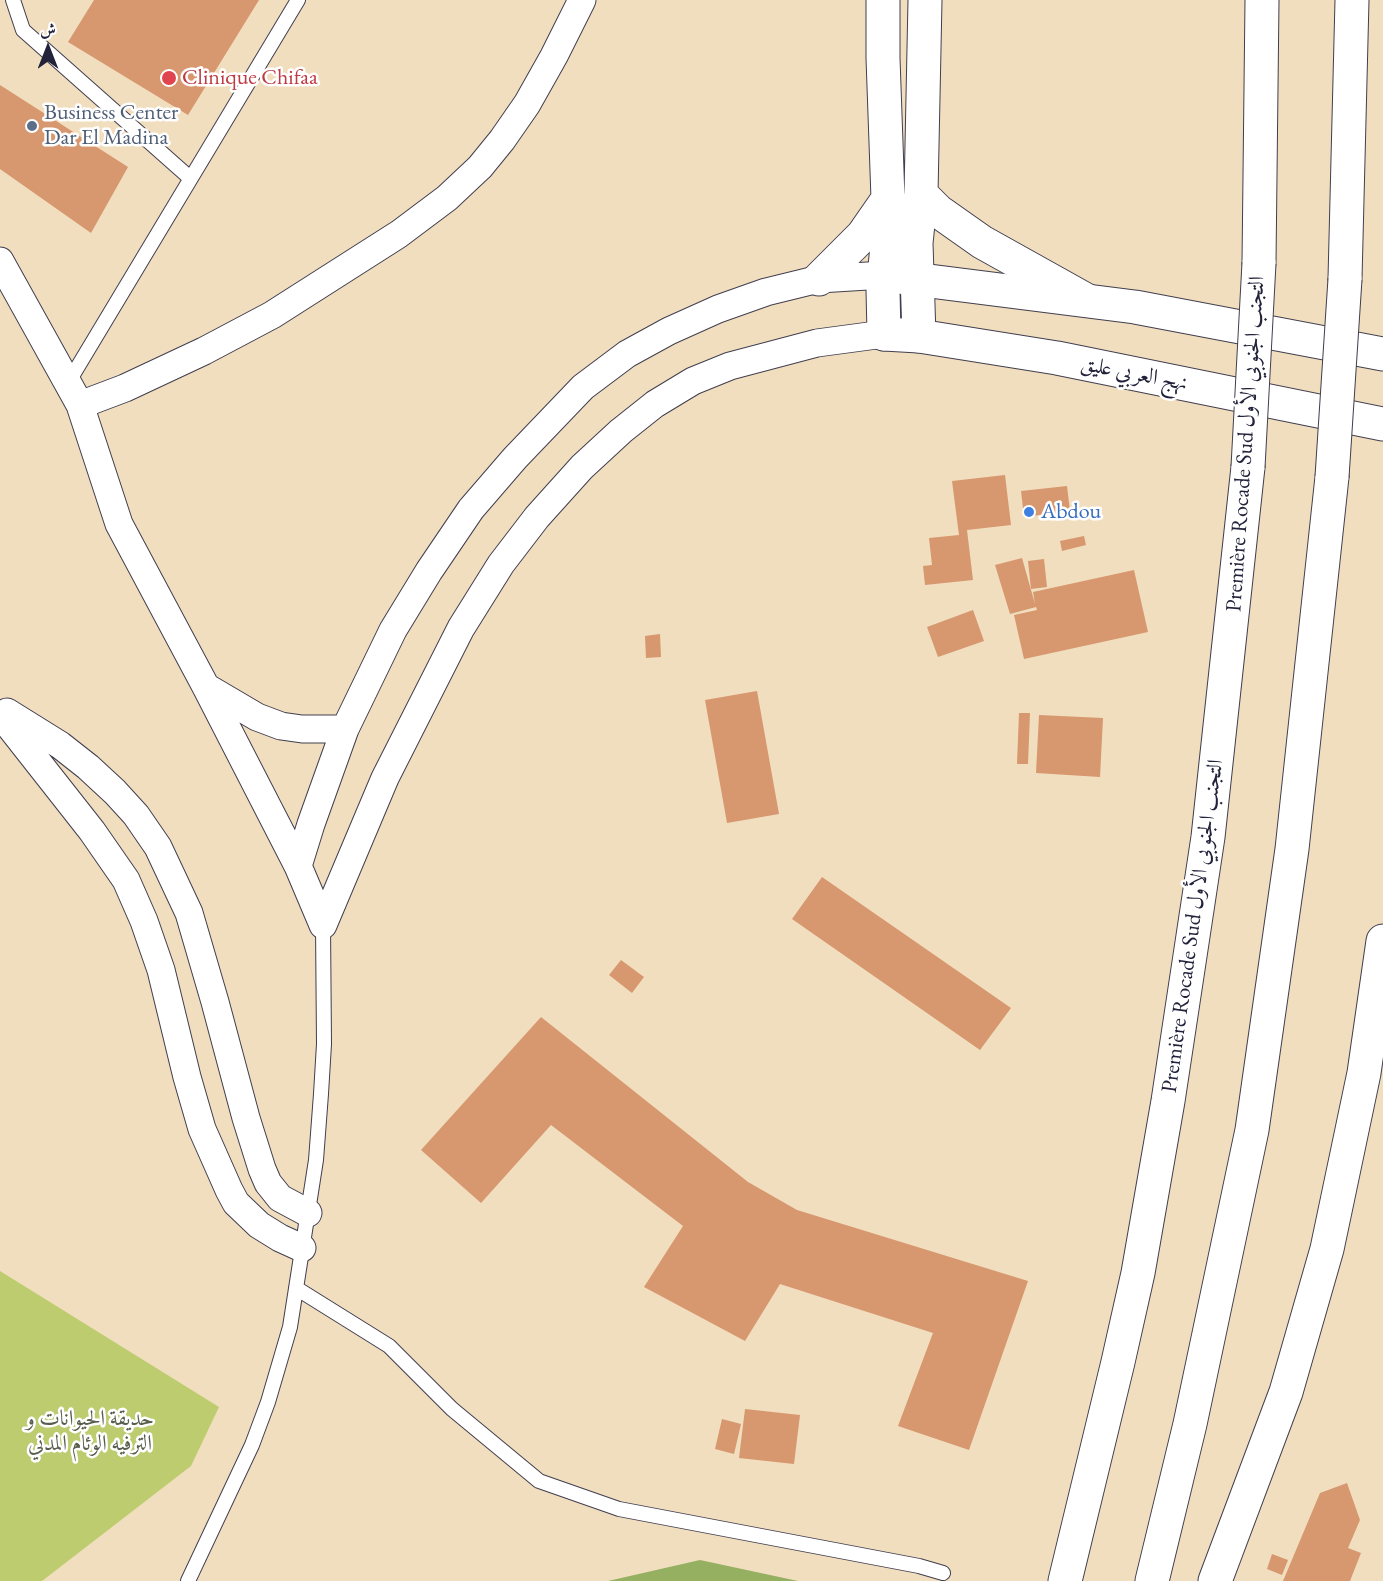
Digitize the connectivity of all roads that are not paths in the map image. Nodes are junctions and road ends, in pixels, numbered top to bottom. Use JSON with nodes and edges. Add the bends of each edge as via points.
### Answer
{"nodes":[{"id":1,"x":14,"y":0,"type":"edge"},
{"id":2,"x":298,"y":0,"type":"edge"},
{"id":3,"x":582,"y":0,"type":"edge"},
{"id":4,"x":883,"y":0,"type":"edge"},
{"id":5,"x":926,"y":0,"type":"edge"},
{"id":6,"x":1262,"y":0,"type":"edge"},
{"id":7,"x":1352,"y":0,"type":"edge"},
{"id":8,"x":190,"y":178,"type":"junction"},
{"id":9,"x":921,"y":194,"type":"junction"},
{"id":10,"x":888,"y":199,"type":"junction"},
{"id":11,"x":0,"y":261,"type":"edge"},
{"id":12,"x":884,"y":275,"type":"junction"},
{"id":13,"x":917,"y":278,"type":"junction"},
{"id":14,"x":819,"y":279,"type":"junction"},
{"id":15,"x":1086,"y":300,"type":"junction"},
{"id":16,"x":884,"y":334,"type":"junction"},
{"id":17,"x":919,"y":336,"type":"junction"},
{"id":18,"x":1383,"y":354,"type":"edge"},
{"id":19,"x":74,"y":394,"type":"junction"},
{"id":20,"x":1383,"y":424,"type":"edge"},
{"id":21,"x":207,"y":687,"type":"junction"},
{"id":22,"x":0,"y":708,"type":"edge"},
{"id":23,"x":0,"y":714,"type":"edge"},
{"id":24,"x":345,"y":729,"type":"junction"},
{"id":25,"x":298,"y":866,"type":"junction"},
{"id":26,"x":323,"y":925,"type":"junction"},
{"id":27,"x":1383,"y":941,"type":"edge"},
{"id":28,"x":308,"y":1213,"type":"junction"},
{"id":29,"x":303,"y":1248,"type":"junction"},
{"id":30,"x":296,"y":1288,"type":"junction"},
{"id":31,"x":944,"y":1573,"type":"dead end"},
{"id":32,"x":188,"y":1581,"type":"edge"},
{"id":33,"x":1065,"y":1581,"type":"edge"},
{"id":34,"x":1152,"y":1581,"type":"edge"},
{"id":35,"x":1215,"y":1581,"type":"edge"}],
"edges":[{"from":1,"to":8,"type":"lane","via":[[23,30]]},
{"from":2,"to":8,"type":"lane"},
{"from":3,"to":19,"type":"street","via":[[527,104],[480,167],[447,198],[399,234],[272,315],[204,351],[125,388]]},
{"from":4,"to":10,"type":"main road"},
{"from":5,"to":9,"type":"main road"},
{"from":6,"to":33,"type":"main road","name":"Première Rocade Sud التجنب الجنوبي الأول","bridge":true,"via":[[1259,263],[1248,467],[1208,837],[1138,1273]]},
{"from":7,"to":34,"type":"main road","bridge":true,"via":[[1345,279],[1332,477],[1292,849],[1252,1130],[1195,1402]]},
{"from":8,"to":19,"type":"lane"},
{"from":9,"to":13,"type":"main road"},
{"from":9,"to":15,"type":"main road","via":[[982,242]]},
{"from":10,"to":12,"type":"main road"},
{"from":10,"to":14,"type":"main road","via":[[863,235]]},
{"from":11,"to":19,"type":"street"},
{"from":12,"to":13,"type":"main road"},
{"from":12,"to":14,"type":"street"},
{"from":12,"to":16,"type":"main road"},
{"from":13,"to":15,"type":"main road"},
{"from":13,"to":17,"type":"main road"},
{"from":14,"to":24,"type":"street","via":[[766,292],[669,331],[627,354],[583,387],[471,509],[393,630]]},
{"from":15,"to":18,"type":"main road"},
{"from":16,"to":17,"type":"main road","name":"نهج العربي عليق"},
{"from":16,"to":26,"type":"street","via":[[817,343],[730,366],[693,381],[621,431],[582,467],[501,564],[461,628],[385,778]]},
{"from":17,"to":20,"type":"main road","name":"نهج العربي عليق","via":[[1057,358]]},
{"from":19,"to":21,"type":"street","via":[[118,524]]},
{"from":21,"to":24,"type":"street","via":[[257,717],[281,726]]},
{"from":21,"to":25,"type":"street"},
{"from":22,"to":28,"type":"street","via":[[88,767],[136,816],[158,847],[192,923],[262,1169],[280,1198]]},
{"from":23,"to":29,"type":"street","via":[[126,880],[161,970],[202,1129],[236,1203],[259,1225]]},
{"from":24,"to":25,"type":"street"},
{"from":25,"to":26,"type":"street"},
{"from":26,"to":28,"type":"lane","via":[[324,1044]]},
{"from":27,"to":35,"type":"main road","via":[[1364,1072],[1328,1249],[1286,1392]]},
{"from":28,"to":29,"type":"lane"},
{"from":29,"to":30,"type":"lane"},
{"from":30,"to":31,"type":"lane","via":[[389,1346],[452,1409],[539,1480],[619,1509]]},
{"from":30,"to":32,"type":"lane","via":[[290,1327],[268,1402]]}]}
